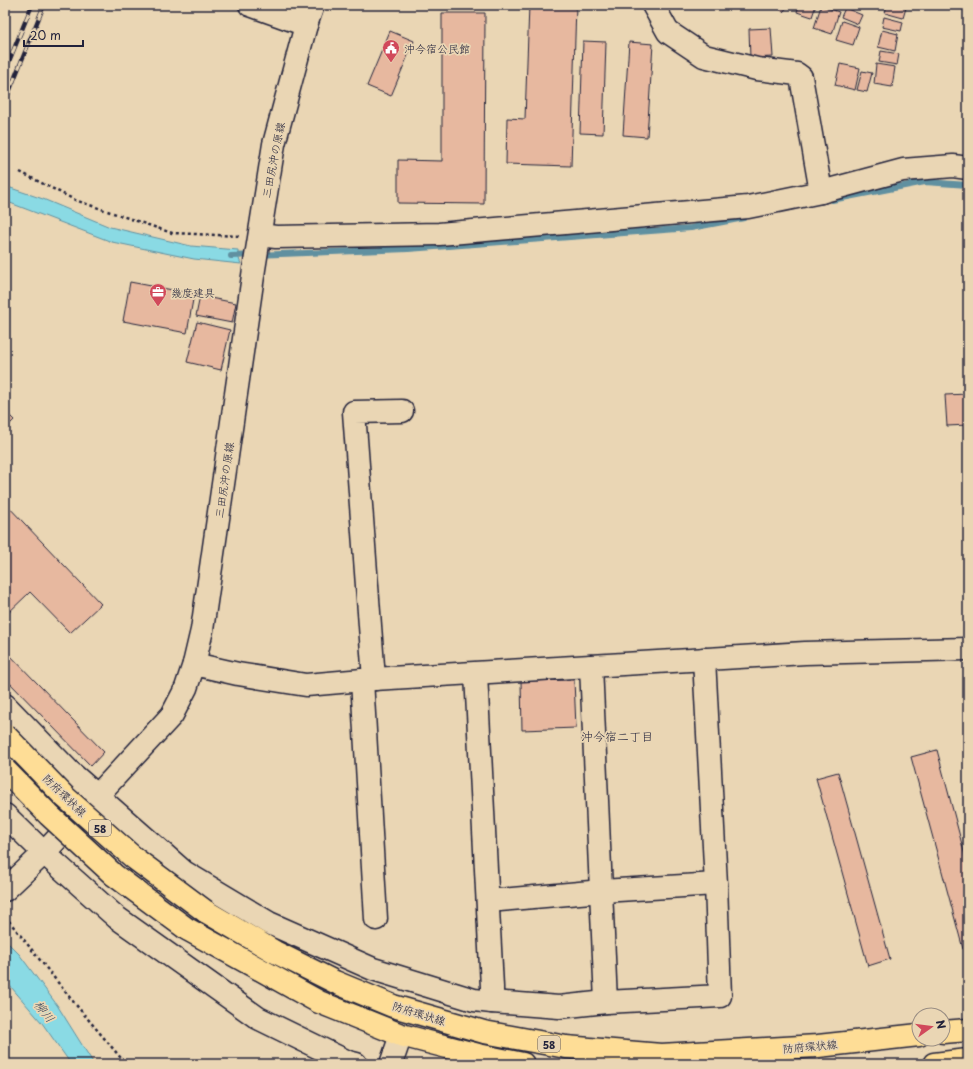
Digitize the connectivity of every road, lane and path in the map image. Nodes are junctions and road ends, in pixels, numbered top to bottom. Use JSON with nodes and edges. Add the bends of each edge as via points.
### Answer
{"nodes":[{"id":1,"x":250,"y":5,"type":"edge"},
{"id":2,"x":313,"y":5,"type":"edge"},
{"id":3,"x":653,"y":5,"type":"edge"},
{"id":4,"x":306,"y":25,"type":"junction"},
{"id":5,"x":968,"y":168,"type":"edge"},
{"id":6,"x":20,"y":172,"type":"dead end"},
{"id":7,"x":821,"y":192,"type":"junction"},
{"id":8,"x":257,"y":251,"type":"junction"},
{"id":9,"x":402,"y":411,"type":"dead end"},
{"id":10,"x":968,"y":649,"type":"edge"},
{"id":11,"x":704,"y":659,"type":"junction"},
{"id":12,"x":194,"y":664,"type":"junction"},
{"id":13,"x":591,"y":666,"type":"junction"},
{"id":14,"x":476,"y":674,"type":"junction"},
{"id":15,"x":368,"y":680,"type":"junction"},
{"id":16,"x":5,"y":705,"type":"edge"},
{"id":17,"x":5,"y":735,"type":"edge"},
{"id":18,"x":5,"y":770,"type":"edge"},
{"id":19,"x":97,"y":796,"type":"junction"},
{"id":20,"x":5,"y":815,"type":"edge"},
{"id":21,"x":44,"y":853,"type":"junction"},
{"id":22,"x":716,"y":884,"type":"junction"},
{"id":23,"x":5,"y":890,"type":"edge"},
{"id":24,"x":602,"y":892,"type":"junction"},
{"id":25,"x":488,"y":901,"type":"junction"},
{"id":26,"x":5,"y":916,"type":"edge"},
{"id":27,"x":376,"y":919,"type":"dead end"},
{"id":28,"x":492,"y":1002,"type":"junction"},
{"id":29,"x":606,"y":1002,"type":"junction"},
{"id":30,"x":968,"y":1030,"type":"edge"},
{"id":31,"x":951,"y":1031,"type":"edge"},
{"id":32,"x":401,"y":1035,"type":"junction"},
{"id":33,"x":911,"y":1036,"type":"edge"},
{"id":34,"x":968,"y":1060,"type":"edge"},
{"id":35,"x":126,"y":1064,"type":"edge"},
{"id":36,"x":356,"y":1064,"type":"edge"},
{"id":37,"x":391,"y":1064,"type":"edge"},
{"id":38,"x":523,"y":1064,"type":"edge"},
{"id":39,"x":934,"y":1064,"type":"edge"}],
"edges":[{"from":1,"to":4,"type":"street"},
{"from":2,"to":4,"type":"street","name":"三田尻沖の原線"},
{"from":3,"to":7,"type":"street","via":[[668,32],[704,56],[757,69],[796,74],[801,78]]},
{"from":4,"to":8,"type":"street","name":"三田尻沖の原線","via":[[274,144]]},
{"from":5,"to":7,"type":"street","via":[[953,166],[903,170]]},
{"from":6,"to":8,"type":"path","via":[[75,200],[124,218],[172,233],[231,237]]},
{"from":7,"to":8,"type":"street","via":[[748,207],[440,234],[276,237]]},
{"from":8,"to":12,"type":"street","name":"三田尻沖の原線","via":[[202,630]]},
{"from":9,"to":15,"type":"street","via":[[354,412]]},
{"from":10,"to":11,"type":"street","via":[[805,653]]},
{"from":11,"to":13,"type":"street"},
{"from":11,"to":22,"type":"street"},
{"from":12,"to":15,"type":"street","via":[[238,674],[306,684]]},
{"from":12,"to":19,"type":"street","name":"三田尻沖の原線","via":[[186,688],[172,715]]},
{"from":13,"to":14,"type":"street"},
{"from":13,"to":24,"type":"street"},
{"from":14,"to":15,"type":"street"},
{"from":14,"to":25,"type":"street"},
{"from":15,"to":27,"type":"street"},
{"from":16,"to":19,"type":"street"},
{"from":17,"to":33,"type":"main road","name":"防府環状線","number":"58","bridge":true,"via":[[65,797],[134,858],[206,911],[275,952],[335,982],[393,1006],[484,1032],[566,1047],[661,1055],[818,1046]]},
{"from":18,"to":32,"type":"main road","number":"58","bridge":true,"via":[[114,875],[187,929],[319,1002]]},
{"from":19,"to":21,"type":"street","name":"三田尻沖の原線"},
{"from":19,"to":28,"type":"street","via":[[184,872],[269,923],[373,969],[474,1000]]},
{"from":20,"to":21,"type":"street"},
{"from":21,"to":23,"type":"street","name":"三田尻沖の原線"},
{"from":21,"to":36,"type":"street","via":[[116,917],[258,1018]]},
{"from":22,"to":24,"type":"street"},
{"from":22,"to":29,"type":"street","via":[[720,996]]},
{"from":24,"to":25,"type":"street"},
{"from":24,"to":29,"type":"street"},
{"from":25,"to":28,"type":"street"},
{"from":26,"to":35,"type":"path"},
{"from":28,"to":29,"type":"street","via":[[559,1007]]},
{"from":30,"to":31,"type":"main road"},
{"from":32,"to":37,"type":"street"},
{"from":32,"to":38,"type":"main road","number":"58"},
{"from":34,"to":39,"type":"main road"}]}
